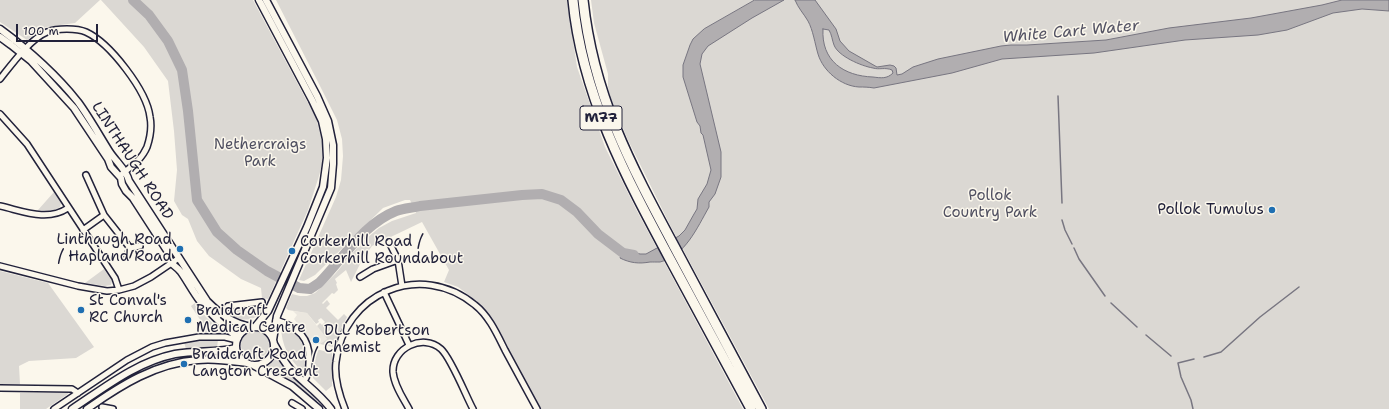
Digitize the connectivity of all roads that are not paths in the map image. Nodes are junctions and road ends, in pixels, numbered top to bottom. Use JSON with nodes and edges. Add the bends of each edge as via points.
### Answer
{"nodes":[{"id":1,"x":259,"y":0,"type":"edge"},
{"id":2,"x":266,"y":0,"type":"edge"},
{"id":3,"x":573,"y":0,"type":"edge"},
{"id":4,"x":583,"y":0,"type":"edge"},
{"id":5,"x":0,"y":29,"type":"edge"},
{"id":6,"x":0,"y":37,"type":"edge"},
{"id":7,"x":27,"y":48,"type":"junction"},
{"id":8,"x":22,"y":54,"type":"junction"},
{"id":9,"x":0,"y":79,"type":"edge"},
{"id":10,"x":0,"y":114,"type":"edge"},
{"id":11,"x":126,"y":171,"type":"junction"},
{"id":12,"x":86,"y":175,"type":"dead end"},
{"id":13,"x":119,"y":176,"type":"junction"},
{"id":14,"x":0,"y":206,"type":"edge"},
{"id":15,"x":68,"y":208,"type":"junction"},
{"id":16,"x":104,"y":215,"type":"junction"},
{"id":17,"x":83,"y":230,"type":"junction"},
{"id":18,"x":389,"y":242,"type":"dead end"},
{"id":19,"x":140,"y":246,"type":"dead end"},
{"id":20,"x":130,"y":248,"type":"junction"},
{"id":21,"x":127,"y":256,"type":"dead end"},
{"id":22,"x":179,"y":258,"type":"junction"},
{"id":23,"x":398,"y":260,"type":"junction"},
{"id":24,"x":172,"y":263,"type":"junction"},
{"id":25,"x":0,"y":266,"type":"edge"},
{"id":26,"x":680,"y":269,"type":"junction"},
{"id":27,"x":360,"y":277,"type":"dead end"},
{"id":28,"x":282,"y":282,"type":"junction"},
{"id":29,"x":290,"y":286,"type":"junction"},
{"id":30,"x":402,"y":286,"type":"junction"},
{"id":31,"x":119,"y":290,"type":"junction"},
{"id":32,"x":384,"y":292,"type":"junction"},
{"id":33,"x":262,"y":302,"type":"dead end"},
{"id":34,"x":220,"y":313,"type":"junction"},
{"id":35,"x":216,"y":318,"type":"junction"},
{"id":36,"x":276,"y":320,"type":"junction"},
{"id":37,"x":253,"y":327,"type":"junction"},
{"id":38,"x":238,"y":339,"type":"junction"},
{"id":39,"x":273,"y":342,"type":"junction"},
{"id":40,"x":409,"y":345,"type":"junction"},
{"id":41,"x":236,"y":348,"type":"junction"},
{"id":42,"x":249,"y":364,"type":"junction"},
{"id":43,"x":117,"y":379,"type":"junction"},
{"id":44,"x":304,"y":381,"type":"junction"},
{"id":45,"x":122,"y":386,"type":"junction"},
{"id":46,"x":0,"y":388,"type":"edge"},
{"id":47,"x":78,"y":393,"type":"junction"},
{"id":48,"x":323,"y":399,"type":"junction"},
{"id":49,"x":98,"y":401,"type":"junction"},
{"id":50,"x":292,"y":403,"type":"dead end"},
{"id":51,"x":317,"y":407,"type":"edge"},
{"id":52,"x":102,"y":408,"type":"edge"},
{"id":53,"x":54,"y":409,"type":"edge"},
{"id":54,"x":72,"y":409,"type":"edge"},
{"id":55,"x":87,"y":409,"type":"edge"},
{"id":56,"x":113,"y":409,"type":"edge"},
{"id":57,"x":302,"y":409,"type":"edge"},
{"id":58,"x":331,"y":409,"type":"edge"},
{"id":59,"x":345,"y":409,"type":"edge"},
{"id":60,"x":409,"y":409,"type":"edge"},
{"id":61,"x":473,"y":409,"type":"edge"},
{"id":62,"x":537,"y":409,"type":"edge"},
{"id":63,"x":751,"y":409,"type":"edge"},
{"id":64,"x":761,"y":409,"type":"edge"}],
"edges":[{"from":1,"to":28,"type":"street","via":[[312,100],[322,121],[326,138],[327,158],[323,187]]},
{"from":2,"to":29,"type":"street","via":[[317,96],[328,121],[333,145],[331,188]]},
{"from":3,"to":26,"type":"highway","number":"M77","via":[[580,46],[595,103],[616,154],[653,228]]},
{"from":4,"to":26,"type":"highway","number":"M77","via":[[587,31],[609,113],[662,223]]},
{"from":5,"to":7,"type":"street","name":"LINTHAUGH ROAD"},
{"from":6,"to":8,"type":"street","name":"LINTHAUGH ROAD"},
{"from":7,"to":8,"type":"street"},
{"from":7,"to":11,"type":"street","name":"LINTHAUGH ROAD","via":[[68,90],[116,161]]},
{"from":7,"to":11,"type":"street","via":[[47,32],[66,29],[85,31],[103,43],[126,70],[143,94],[150,117],[151,132],[147,148],[137,162]]},
{"from":8,"to":9,"type":"street"},
{"from":8,"to":13,"type":"street","name":"LINTHAUGH ROAD","via":[[74,108]]},
{"from":10,"to":15,"type":"street","via":[[28,144]]},
{"from":11,"to":13,"type":"street"},
{"from":11,"to":22,"type":"street","name":"LINTHAUGH ROAD","via":[[129,181]]},
{"from":12,"to":16,"type":"street"},
{"from":13,"to":24,"type":"street","name":"LINTHAUGH ROAD","via":[[126,191],[168,252]]},
{"from":14,"to":15,"type":"street","via":[[39,215],[55,215]]},
{"from":15,"to":17,"type":"street"},
{"from":16,"to":17,"type":"street"},
{"from":16,"to":20,"type":"street"},
{"from":17,"to":31,"type":"street","via":[[115,278]]},
{"from":18,"to":23,"type":"street"},
{"from":19,"to":20,"type":"street"},
{"from":20,"to":21,"type":"street"},
{"from":22,"to":24,"type":"street"},
{"from":22,"to":34,"type":"street","name":"LINTHAUGH ROAD","via":[[207,300]]},
{"from":23,"to":27,"type":"street"},
{"from":23,"to":30,"type":"street"},
{"from":24,"to":31,"type":"street","via":[[142,282]]},
{"from":24,"to":35,"type":"street","name":"LINTHAUGH ROAD","via":[[200,302]]},
{"from":25,"to":31,"type":"street","via":[[91,289]]},
{"from":26,"to":63,"type":"highway","number":"M77"},
{"from":26,"to":64,"type":"highway","number":"M77"},
{"from":28,"to":29,"type":"street"},
{"from":28,"to":37,"type":"street","via":[[268,311]]},
{"from":29,"to":36,"type":"street"},
{"from":30,"to":32,"type":"street"},
{"from":30,"to":62,"type":"street","via":[[431,285],[457,292],[476,305],[489,320]]},
{"from":32,"to":40,"type":"street"},
{"from":32,"to":59,"type":"street","via":[[359,310],[343,334],[338,350],[336,378]]},
{"from":33,"to":34,"type":"street","via":[[228,306]]},
{"from":34,"to":35,"type":"street"},
{"from":34,"to":37,"type":"street","name":"LINTHAUGH ROAD","via":[[237,323]]},
{"from":35,"to":38,"type":"street","name":"LINTHAUGH ROAD"},
{"from":36,"to":39,"type":"street"},
{"from":36,"to":44,"type":"street","via":[[296,328],[308,344],[309,368]]},
{"from":37,"to":38,"type":"street","via":[[242,332]]},
{"from":37,"to":39,"type":"street","via":[[266,330]]},
{"from":38,"to":41,"type":"street"},
{"from":38,"to":47,"type":"street","via":[[199,337],[152,347],[127,360]]},
{"from":39,"to":42,"type":"street","via":[[273,353],[268,359],[263,363]]},
{"from":39,"to":44,"type":"street","via":[[286,365]]},
{"from":40,"to":60,"type":"street","via":[[396,358],[393,372]]},
{"from":40,"to":61,"type":"street","via":[[427,342],[443,351]]},
{"from":41,"to":42,"type":"street","via":[[239,356]]},
{"from":41,"to":43,"type":"street","via":[[224,351],[184,352],[167,356],[143,364]]},
{"from":42,"to":45,"type":"street","via":[[208,359],[176,363],[148,372]]},
{"from":42,"to":51,"type":"street","via":[[292,386]]},
{"from":43,"to":45,"type":"street"},
{"from":43,"to":54,"type":"street"},
{"from":44,"to":48,"type":"street"},
{"from":45,"to":49,"type":"street"},
{"from":46,"to":47,"type":"street","via":[[72,389]]},
{"from":47,"to":53,"type":"street"},
{"from":48,"to":51,"type":"street"},
{"from":48,"to":58,"type":"street"},
{"from":49,"to":52,"type":"street"},
{"from":49,"to":55,"type":"street"},
{"from":50,"to":57,"type":"street"},
{"from":52,"to":56,"type":"street"}]}
